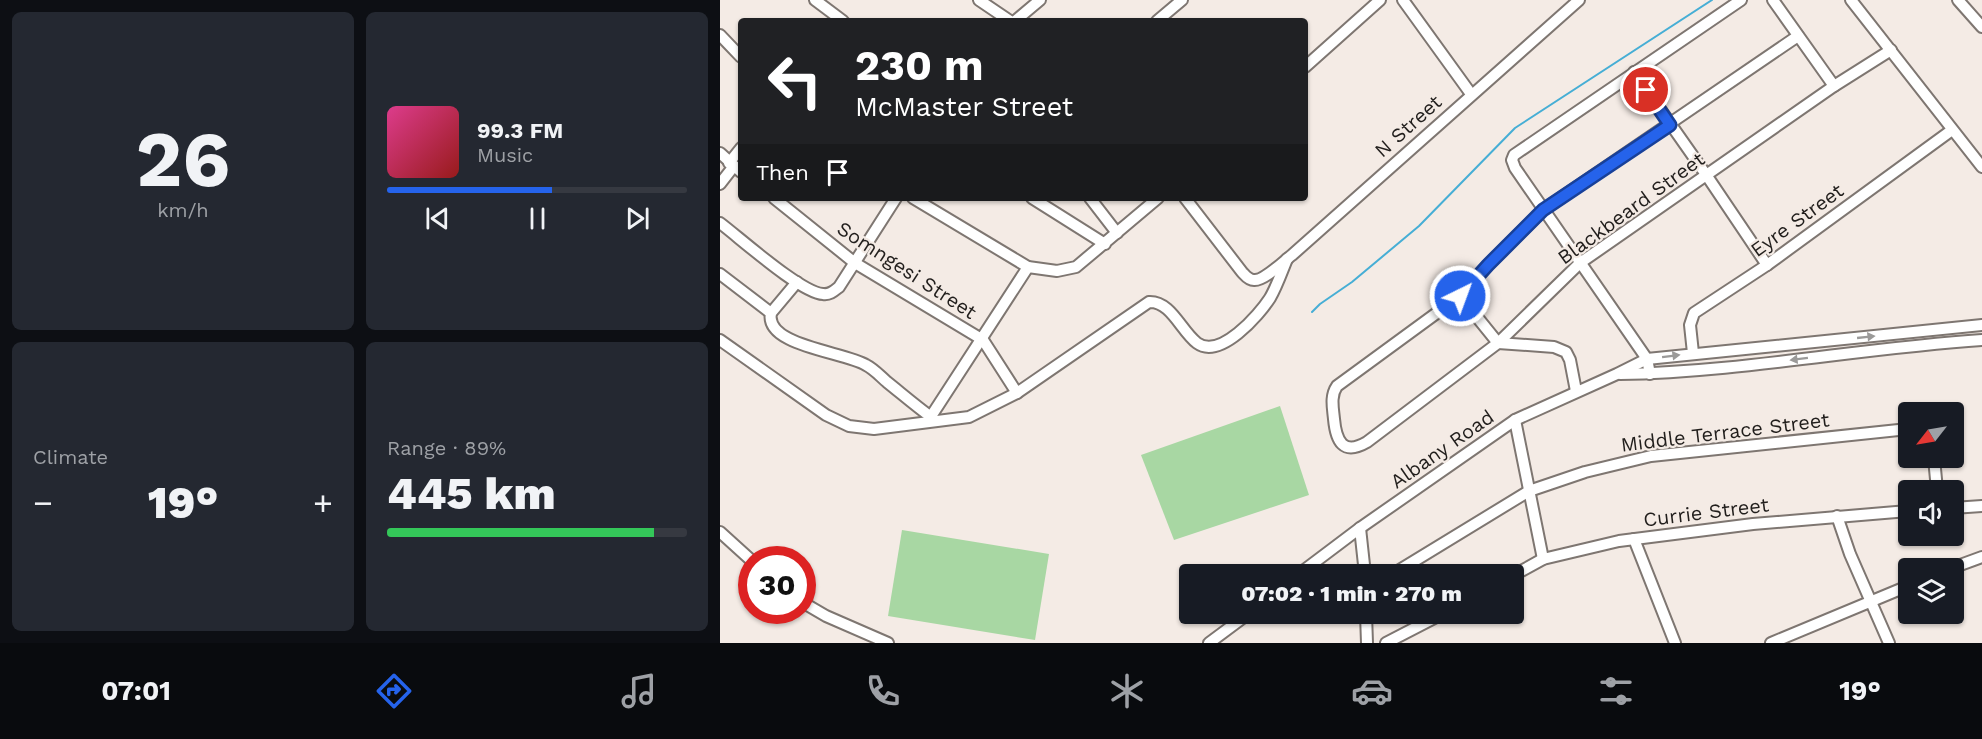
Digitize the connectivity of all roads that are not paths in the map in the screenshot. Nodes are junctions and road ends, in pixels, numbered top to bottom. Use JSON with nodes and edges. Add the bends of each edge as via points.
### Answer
{"nodes":[{"id":1,"x":815,"y":0,"type":"edge"},
{"id":2,"x":979,"y":0,"type":"edge"},
{"id":3,"x":1040,"y":0,"type":"edge"},
{"id":4,"x":1182,"y":0,"type":"edge"},
{"id":5,"x":1380,"y":0,"type":"edge"},
{"id":6,"x":1403,"y":0,"type":"edge"},
{"id":7,"x":1579,"y":0,"type":"edge"},
{"id":8,"x":1741,"y":0,"type":"edge"},
{"id":9,"x":1773,"y":0,"type":"edge"},
{"id":10,"x":1958,"y":0,"type":"edge"},
{"id":11,"x":1857,"y":2,"type":"edge"},
{"id":12,"x":839,"y":18,"type":"edge"},
{"id":13,"x":1007,"y":18,"type":"edge"},
{"id":14,"x":1016,"y":18,"type":"edge"},
{"id":15,"x":1161,"y":18,"type":"edge"},
{"id":16,"x":1982,"y":27,"type":"edge"},
{"id":17,"x":720,"y":35,"type":"edge"},
{"id":18,"x":1798,"y":36,"type":"junction"},
{"id":19,"x":1891,"y":50,"type":"junction"},
{"id":20,"x":738,"y":54,"type":"edge"},
{"id":21,"x":1308,"y":64,"type":"edge"},
{"id":22,"x":1634,"y":72,"type":"junction"},
{"id":23,"x":1834,"y":86,"type":"junction"},
{"id":24,"x":1471,"y":94,"type":"junction"},
{"id":25,"x":1670,"y":125,"type":"junction"},
{"id":26,"x":1952,"y":130,"type":"junction"},
{"id":27,"x":720,"y":153,"type":"edge"},
{"id":28,"x":735,"y":167,"type":"edge"},
{"id":29,"x":1982,"y":167,"type":"edge"},
{"id":30,"x":1707,"y":176,"type":"junction"},
{"id":31,"x":720,"y":184,"type":"edge"},
{"id":32,"x":778,"y":201,"type":"edge"},
{"id":33,"x":894,"y":201,"type":"edge"},
{"id":34,"x":918,"y":201,"type":"edge"},
{"id":35,"x":1037,"y":201,"type":"edge"},
{"id":36,"x":1092,"y":201,"type":"edge"},
{"id":37,"x":1154,"y":201,"type":"edge"},
{"id":38,"x":1187,"y":201,"type":"edge"},
{"id":39,"x":1543,"y":210,"type":"junction"},
{"id":40,"x":720,"y":223,"type":"edge"},
{"id":41,"x":1117,"y":233,"type":"junction"},
{"id":42,"x":1105,"y":243,"type":"junction"},
{"id":43,"x":1287,"y":259,"type":"junction"},
{"id":44,"x":1580,"y":262,"type":"junction"},
{"id":45,"x":855,"y":263,"type":"junction"},
{"id":46,"x":1767,"y":265,"type":"junction"},
{"id":47,"x":1028,"y":267,"type":"junction"},
{"id":48,"x":720,"y":274,"type":"edge"},
{"id":49,"x":797,"y":282,"type":"junction"},
{"id":50,"x":1460,"y":296,"type":"junction"},
{"id":51,"x":771,"y":313,"type":"junction"},
{"id":52,"x":1982,"y":325,"type":"edge"},
{"id":53,"x":1939,"y":329,"type":"junction"},
{"id":54,"x":720,"y":340,"type":"edge"},
{"id":55,"x":983,"y":340,"type":"junction"},
{"id":56,"x":1982,"y":340,"type":"edge"},
{"id":57,"x":1498,"y":343,"type":"junction"},
{"id":58,"x":1941,"y":343,"type":"junction"},
{"id":59,"x":1760,"y":348,"type":"junction"},
{"id":60,"x":1693,"y":353,"type":"junction"},
{"id":61,"x":1647,"y":358,"type":"junction"},
{"id":62,"x":1761,"y":363,"type":"junction"},
{"id":63,"x":1617,"y":374,"type":"junction"},
{"id":64,"x":1650,"y":374,"type":"junction"},
{"id":65,"x":1576,"y":391,"type":"junction"},
{"id":66,"x":1017,"y":393,"type":"junction"},
{"id":67,"x":929,"y":419,"type":"junction"},
{"id":68,"x":1515,"y":420,"type":"junction"},
{"id":69,"x":1898,"y":430,"type":"edge"},
{"id":70,"x":1529,"y":491,"type":"junction"},
{"id":71,"x":1982,"y":506,"type":"edge"},
{"id":72,"x":1964,"y":507,"type":"edge"},
{"id":73,"x":1898,"y":512,"type":"edge"},
{"id":74,"x":1837,"y":516,"type":"junction"},
{"id":75,"x":1360,"y":528,"type":"junction"},
{"id":76,"x":720,"y":532,"type":"edge"},
{"id":77,"x":1634,"y":539,"type":"junction"},
{"id":78,"x":738,"y":548,"type":"edge"},
{"id":79,"x":1982,"y":557,"type":"edge"},
{"id":80,"x":1544,"y":559,"type":"junction"},
{"id":81,"x":1312,"y":564,"type":"edge"},
{"id":82,"x":1364,"y":564,"type":"edge"},
{"id":83,"x":1409,"y":564,"type":"edge"},
{"id":84,"x":1964,"y":564,"type":"edge"},
{"id":85,"x":1524,"y":570,"type":"edge"},
{"id":86,"x":1898,"y":590,"type":"edge"},
{"id":87,"x":1870,"y":600,"type":"junction"},
{"id":88,"x":816,"y":610,"type":"edge"},
{"id":89,"x":1235,"y":624,"type":"edge"},
{"id":90,"x":1366,"y":624,"type":"edge"},
{"id":91,"x":1423,"y":624,"type":"edge"},
{"id":92,"x":888,"y":643,"type":"edge"},
{"id":93,"x":1209,"y":643,"type":"edge"},
{"id":94,"x":1367,"y":643,"type":"edge"},
{"id":95,"x":1386,"y":643,"type":"edge"},
{"id":96,"x":1675,"y":643,"type":"edge"},
{"id":97,"x":1772,"y":643,"type":"edge"},
{"id":98,"x":1889,"y":643,"type":"edge"}],
"edges":[{"from":1,"to":12,"type":"street"},
{"from":2,"to":13,"type":"street"},
{"from":3,"to":14,"type":"street"},
{"from":4,"to":15,"type":"street"},
{"from":5,"to":21,"type":"street"},
{"from":6,"to":24,"type":"street"},
{"from":7,"to":24,"type":"street","name":"N Street"},
{"from":8,"to":22,"type":"street"},
{"from":9,"to":18,"type":"street"},
{"from":10,"to":16,"type":"street"},
{"from":11,"to":19,"type":"street"},
{"from":17,"to":20,"type":"street"},
{"from":18,"to":23,"type":"street"},
{"from":18,"to":25,"type":"street"},
{"from":19,"to":23,"type":"street","name":"Blackbeard Street"},
{"from":19,"to":26,"type":"street"},
{"from":22,"to":25,"type":"street"},
{"from":22,"to":39,"type":"street","via":[[1514,155],[1515,168]]},
{"from":23,"to":30,"type":"street","name":"Blackbeard Street"},
{"from":24,"to":43,"type":"street","name":"N Street"},
{"from":25,"to":30,"type":"street"},
{"from":25,"to":39,"type":"street"},
{"from":26,"to":29,"type":"street"},
{"from":26,"to":46,"type":"street","name":"Eyre Street"},
{"from":27,"to":28,"type":"street"},
{"from":28,"to":31,"type":"street"},
{"from":30,"to":44,"type":"street","name":"Blackbeard Street"},
{"from":30,"to":46,"type":"street"},
{"from":32,"to":45,"type":"street","name":"Somngesi Street"},
{"from":33,"to":45,"type":"street"},
{"from":34,"to":47,"type":"street"},
{"from":35,"to":42,"type":"street"},
{"from":36,"to":41,"type":"street"},
{"from":37,"to":41,"type":"street"},
{"from":38,"to":43,"type":"street","name":"N Street","via":[[1249,279],[1262,279]]},
{"from":39,"to":44,"type":"street"},
{"from":39,"to":50,"type":"street"},
{"from":40,"to":49,"type":"street"},
{"from":41,"to":42,"type":"street"},
{"from":42,"to":47,"type":"street","via":[[1076,267]]},
{"from":43,"to":66,"type":"street","via":[[1272,296],[1254,318],[1215,347],[1204,346],[1165,307],[1149,302]]},
{"from":44,"to":57,"type":"street","name":"Blackbeard Street"},
{"from":44,"to":61,"type":"street"},
{"from":45,"to":49,"type":"street","via":[[831,293],[817,293]]},
{"from":45,"to":55,"type":"street","name":"Somngesi Street"},
{"from":46,"to":60,"type":"street","name":"Eyre Street","via":[[1694,313],[1690,325]]},
{"from":47,"to":55,"type":"street","name":"Somngesi Street"},
{"from":48,"to":51,"type":"street"},
{"from":49,"to":51,"type":"street"},
{"from":50,"to":57,"type":"street"},
{"from":50,"to":57,"type":"street","name":"Blackbeard Street","via":[[1337,386],[1332,400],[1339,442],[1354,448],[1367,442]]},
{"from":51,"to":67,"type":"street","via":[[772,323],[783,336],[865,364]]},
{"from":52,"to":53,"type":"street","name":"Albany Road"},
{"from":53,"to":58,"type":"street"},
{"from":59,"to":53,"type":"street","name":"Albany Road","one_way":true},
{"from":54,"to":67,"type":"street","via":[[826,415],[849,426],[874,429]]},
{"from":55,"to":66,"type":"street"},
{"from":55,"to":67,"type":"street"},
{"from":56,"to":58,"type":"street","name":"Albany Road"},
{"from":57,"to":65,"type":"street","via":[[1554,347],[1566,352]]},
{"from":58,"to":62,"type":"street","name":"Albany Road","one_way":true},
{"from":59,"to":60,"type":"street","name":"Albany Road"},
{"from":59,"to":62,"type":"street"},
{"from":61,"to":60,"type":"street","name":"Albany Road","one_way":true},
{"from":61,"to":63,"type":"street","name":"Albany Road"},
{"from":61,"to":64,"type":"street"},
{"from":62,"to":64,"type":"street","name":"Albany Road"},
{"from":63,"to":64,"type":"street","name":"Albany Road"},
{"from":63,"to":65,"type":"street","name":"Albany Road"},
{"from":65,"to":68,"type":"street","name":"Albany Road"},
{"from":66,"to":67,"type":"street","via":[[969,417]]},
{"from":68,"to":70,"type":"street"},
{"from":68,"to":75,"type":"street","name":"Albany Road"},
{"from":69,"to":70,"type":"street","name":"Middle Terrace Street","via":[[1651,456]]},
{"from":70,"to":80,"type":"street"},
{"from":70,"to":83,"type":"street","name":"Middle Terrace Street"},
{"from":71,"to":72,"type":"street"},
{"from":73,"to":74,"type":"street","name":"Currie Street"},
{"from":74,"to":77,"type":"street","name":"Currie Street"},
{"from":74,"to":87,"type":"street"},
{"from":75,"to":81,"type":"street","name":"Albany Road"},
{"from":75,"to":82,"type":"street"},
{"from":76,"to":78,"type":"street"},
{"from":77,"to":80,"type":"street","name":"Currie Street"},
{"from":77,"to":96,"type":"street"},
{"from":79,"to":84,"type":"street"},
{"from":80,"to":85,"type":"street","name":"Currie Street"},
{"from":86,"to":87,"type":"street"},
{"from":87,"to":97,"type":"street"},
{"from":87,"to":98,"type":"street"},
{"from":88,"to":92,"type":"street"},
{"from":89,"to":93,"type":"street"},
{"from":90,"to":94,"type":"street"},
{"from":91,"to":95,"type":"street"}]}
